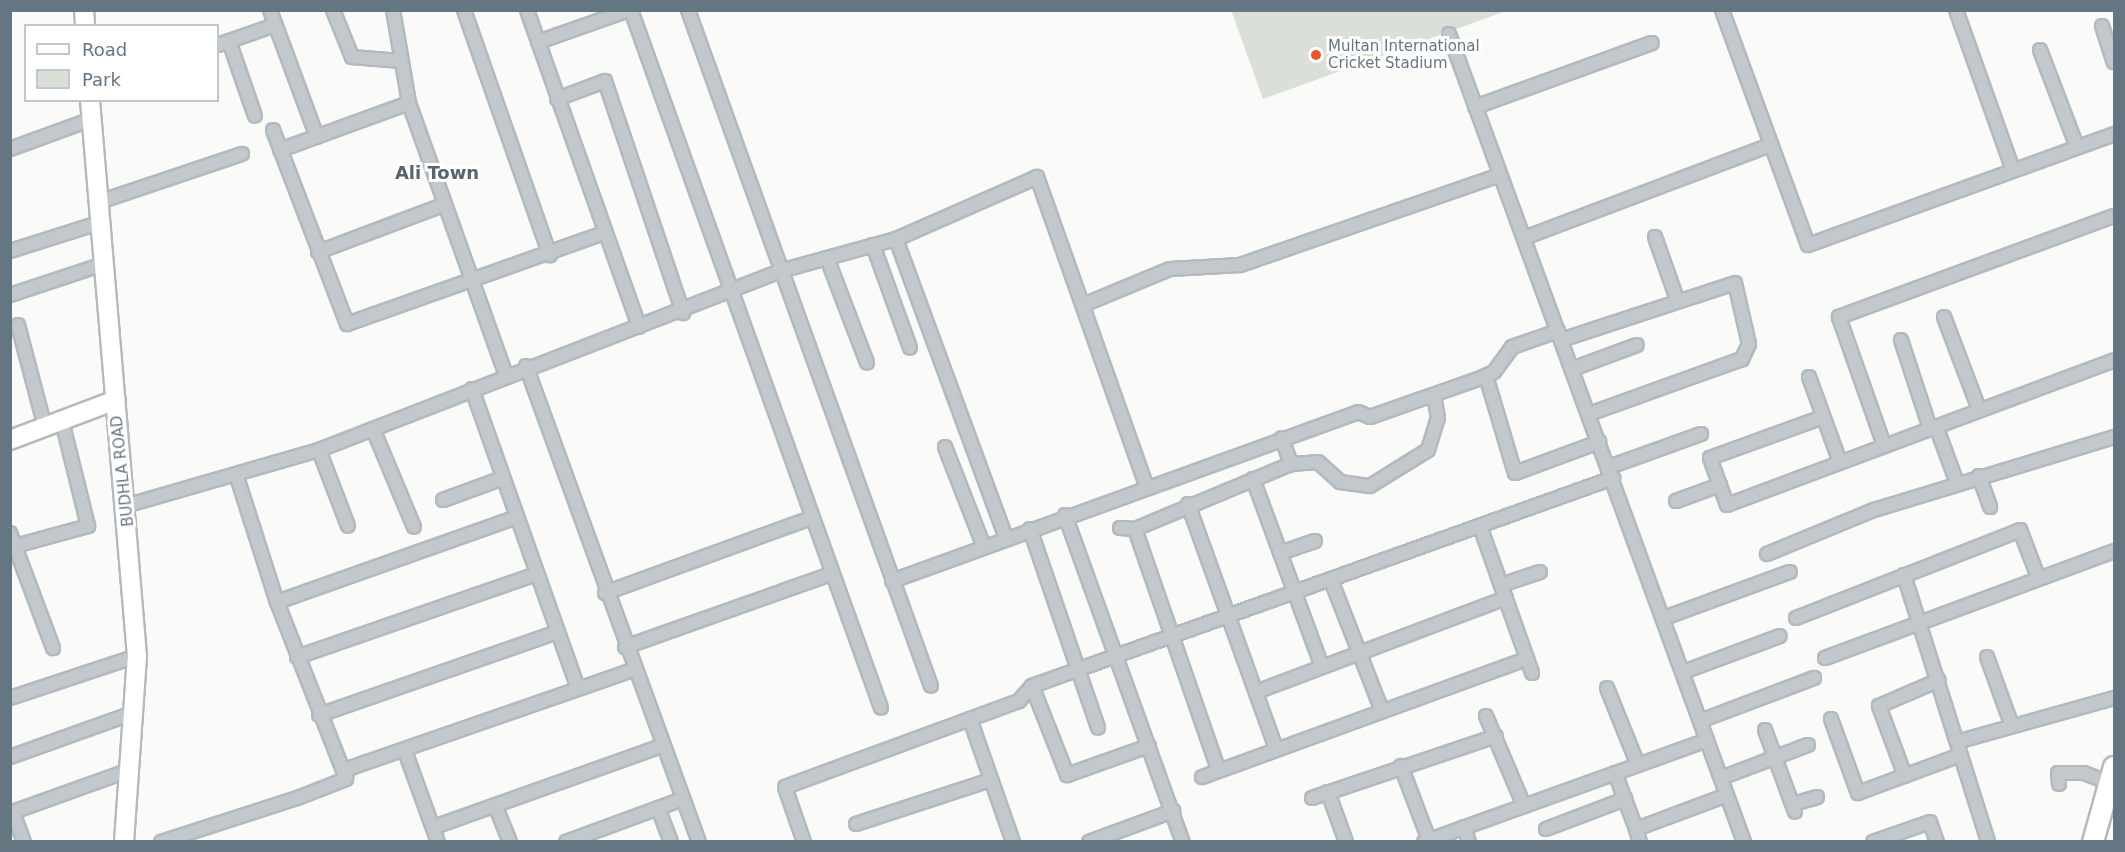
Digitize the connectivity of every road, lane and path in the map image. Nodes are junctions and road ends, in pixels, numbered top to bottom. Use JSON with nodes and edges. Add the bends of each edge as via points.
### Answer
{"nodes":[{"id":1,"x":270,"y":10,"type":"edge"},
{"id":2,"x":333,"y":10,"type":"edge"},
{"id":3,"x":393,"y":10,"type":"edge"},
{"id":4,"x":464,"y":10,"type":"edge"},
{"id":5,"x":526,"y":10,"type":"edge"},
{"id":6,"x":630,"y":10,"type":"edge"},
{"id":7,"x":688,"y":10,"type":"edge"},
{"id":8,"x":1722,"y":10,"type":"edge"},
{"id":9,"x":1956,"y":10,"type":"edge"},
{"id":10,"x":275,"y":25,"type":"junction"},
{"id":11,"x":2102,"y":26,"type":"dead end"},
{"id":12,"x":1449,"y":34,"type":"dead end"},
{"id":13,"x":538,"y":42,"type":"junction"},
{"id":14,"x":223,"y":43,"type":"edge"},
{"id":15,"x":1652,"y":43,"type":"dead end"},
{"id":16,"x":2040,"y":50,"type":"dead end"},
{"id":17,"x":401,"y":61,"type":"junction"},
{"id":18,"x":2115,"y":62,"type":"edge"},
{"id":19,"x":557,"y":99,"type":"junction"},
{"id":20,"x":90,"y":102,"type":"edge"},
{"id":21,"x":409,"y":103,"type":"junction"},
{"id":22,"x":1475,"y":107,"type":"junction"},
{"id":23,"x":255,"y":116,"type":"dead end"},
{"id":24,"x":92,"y":119,"type":"junction"},
{"id":25,"x":273,"y":130,"type":"dead end"},
{"id":26,"x":2115,"y":134,"type":"edge"},
{"id":27,"x":317,"y":137,"type":"junction"},
{"id":28,"x":1770,"y":145,"type":"junction"},
{"id":29,"x":2077,"y":147,"type":"junction"},
{"id":30,"x":10,"y":149,"type":"edge"},
{"id":31,"x":280,"y":150,"type":"junction"},
{"id":32,"x":242,"y":154,"type":"dead end"},
{"id":33,"x":2013,"y":170,"type":"junction"},
{"id":34,"x":1500,"y":175,"type":"junction"},
{"id":35,"x":99,"y":202,"type":"junction"},
{"id":36,"x":443,"y":205,"type":"junction"},
{"id":37,"x":2115,"y":216,"type":"edge"},
{"id":38,"x":99,"y":223,"type":"junction"},
{"id":39,"x":604,"y":233,"type":"junction"},
{"id":40,"x":1655,"y":237,"type":"dead end"},
{"id":41,"x":1524,"y":238,"type":"junction"},
{"id":42,"x":896,"y":239,"type":"junction"},
{"id":43,"x":873,"y":245,"type":"junction"},
{"id":44,"x":10,"y":250,"type":"edge"},
{"id":45,"x":318,"y":252,"type":"junction"},
{"id":46,"x":550,"y":255,"type":"junction"},
{"id":47,"x":827,"y":258,"type":"junction"},
{"id":48,"x":104,"y":264,"type":"junction"},
{"id":49,"x":780,"y":271,"type":"junction"},
{"id":50,"x":470,"y":283,"type":"junction"},
{"id":51,"x":730,"y":292,"type":"junction"},
{"id":52,"x":10,"y":295,"type":"edge"},
{"id":53,"x":1677,"y":299,"type":"junction"},
{"id":54,"x":1083,"y":305,"type":"junction"},
{"id":55,"x":683,"y":313,"type":"junction"},
{"id":56,"x":1944,"y":317,"type":"dead end"},
{"id":57,"x":18,"y":326,"type":"dead end"},
{"id":58,"x":639,"y":327,"type":"junction"},
{"id":59,"x":1560,"y":335,"type":"junction"},
{"id":60,"x":1901,"y":340,"type":"dead end"},
{"id":61,"x":1637,"y":345,"type":"dead end"},
{"id":62,"x":910,"y":348,"type":"dead end"},
{"id":63,"x":2115,"y":360,"type":"edge"},
{"id":64,"x":867,"y":363,"type":"dead end"},
{"id":65,"x":526,"y":366,"type":"junction"},
{"id":66,"x":1572,"y":369,"type":"junction"},
{"id":67,"x":506,"y":375,"type":"junction"},
{"id":68,"x":1486,"y":376,"type":"junction"},
{"id":69,"x":1809,"y":377,"type":"dead end"},
{"id":70,"x":472,"y":389,"type":"junction"},
{"id":71,"x":1434,"y":395,"type":"junction"},
{"id":72,"x":116,"y":400,"type":"junction"},
{"id":73,"x":1979,"y":409,"type":"junction"},
{"id":74,"x":1589,"y":414,"type":"junction"},
{"id":75,"x":1823,"y":417,"type":"junction"},
{"id":76,"x":62,"y":421,"type":"junction"},
{"id":77,"x":45,"y":427,"type":"junction"},
{"id":78,"x":1933,"y":427,"type":"junction"},
{"id":79,"x":373,"y":429,"type":"junction"},
{"id":80,"x":1701,"y":434,"type":"dead end"},
{"id":81,"x":2115,"y":437,"type":"edge"},
{"id":82,"x":1282,"y":438,"type":"junction"},
{"id":83,"x":10,"y":440,"type":"edge"},
{"id":84,"x":1599,"y":441,"type":"junction"},
{"id":85,"x":1884,"y":445,"type":"junction"},
{"id":86,"x":945,"y":447,"type":"dead end"},
{"id":87,"x":319,"y":450,"type":"junction"},
{"id":88,"x":1840,"y":462,"type":"junction"},
{"id":89,"x":1291,"y":464,"type":"junction"},
{"id":90,"x":1610,"y":472,"type":"junction"},
{"id":91,"x":1979,"y":476,"type":"junction"},
{"id":92,"x":237,"y":477,"type":"junction"},
{"id":93,"x":503,"y":478,"type":"junction"},
{"id":94,"x":1253,"y":479,"type":"junction"},
{"id":95,"x":1957,"y":483,"type":"junction"},
{"id":96,"x":1146,"y":485,"type":"junction"},
{"id":97,"x":1720,"y":485,"type":"junction"},
{"id":98,"x":443,"y":500,"type":"dead end"},
{"id":99,"x":1676,"y":501,"type":"dead end"},
{"id":100,"x":1188,"y":504,"type":"junction"},
{"id":101,"x":128,"y":505,"type":"junction"},
{"id":102,"x":1990,"y":507,"type":"dead end"},
{"id":103,"x":1065,"y":515,"type":"junction"},
{"id":104,"x":517,"y":517,"type":"junction"},
{"id":105,"x":811,"y":518,"type":"junction"},
{"id":106,"x":348,"y":526,"type":"dead end"},
{"id":107,"x":1480,"y":526,"type":"junction"},
{"id":108,"x":414,"y":527,"type":"dead end"},
{"id":109,"x":1120,"y":528,"type":"dead end"},
{"id":110,"x":1030,"y":529,"type":"junction"},
{"id":111,"x":1135,"y":529,"type":"junction"},
{"id":112,"x":10,"y":533,"type":"edge"},
{"id":113,"x":1006,"y":538,"type":"junction"},
{"id":114,"x":1315,"y":541,"type":"dead end"},
{"id":115,"x":15,"y":546,"type":"junction"},
{"id":116,"x":984,"y":547,"type":"junction"},
{"id":117,"x":2115,"y":551,"type":"edge"},
{"id":118,"x":1280,"y":553,"type":"junction"},
{"id":119,"x":1767,"y":554,"type":"dead end"},
{"id":120,"x":1540,"y":572,"type":"dead end"},
{"id":121,"x":1790,"y":572,"type":"dead end"},
{"id":122,"x":537,"y":574,"type":"junction"},
{"id":123,"x":831,"y":574,"type":"junction"},
{"id":124,"x":1904,"y":575,"type":"junction"},
{"id":125,"x":2038,"y":577,"type":"junction"},
{"id":126,"x":1331,"y":579,"type":"junction"},
{"id":127,"x":892,"y":581,"type":"junction"},
{"id":128,"x":1501,"y":585,"type":"junction"},
{"id":129,"x":605,"y":592,"type":"junction"},
{"id":130,"x":1294,"y":593,"type":"junction"},
{"id":131,"x":1506,"y":598,"type":"junction"},
{"id":132,"x":277,"y":602,"type":"junction"},
{"id":133,"x":1230,"y":616,"type":"junction"},
{"id":134,"x":1664,"y":618,"type":"junction"},
{"id":135,"x":1796,"y":618,"type":"dead end"},
{"id":136,"x":1920,"y":622,"type":"junction"},
{"id":137,"x":558,"y":632,"type":"junction"},
{"id":138,"x":1780,"y":636,"type":"dead end"},
{"id":139,"x":1173,"y":637,"type":"junction"},
{"id":140,"x":625,"y":647,"type":"junction"},
{"id":141,"x":53,"y":648,"type":"dead end"},
{"id":142,"x":1360,"y":653,"type":"junction"},
{"id":143,"x":137,"y":656,"type":"junction"},
{"id":144,"x":1118,"y":656,"type":"junction"},
{"id":145,"x":297,"y":657,"type":"junction"},
{"id":146,"x":1987,"y":657,"type":"dead end"},
{"id":147,"x":1825,"y":658,"type":"dead end"},
{"id":148,"x":1527,"y":659,"type":"junction"},
{"id":149,"x":1322,"y":667,"type":"junction"},
{"id":150,"x":633,"y":669,"type":"junction"},
{"id":151,"x":1076,"y":670,"type":"junction"},
{"id":152,"x":1683,"y":672,"type":"junction"},
{"id":153,"x":1532,"y":673,"type":"dead end"},
{"id":154,"x":1814,"y":678,"type":"dead end"},
{"id":155,"x":1939,"y":680,"type":"junction"},
{"id":156,"x":930,"y":686,"type":"dead end"},
{"id":157,"x":1032,"y":686,"type":"junction"},
{"id":158,"x":1607,"y":688,"type":"dead end"},
{"id":159,"x":578,"y":689,"type":"junction"},
{"id":160,"x":1256,"y":692,"type":"junction"},
{"id":161,"x":10,"y":698,"type":"edge"},
{"id":162,"x":2115,"y":698,"type":"edge"},
{"id":163,"x":881,"y":708,"type":"dead end"},
{"id":164,"x":1382,"y":711,"type":"junction"},
{"id":165,"x":133,"y":713,"type":"junction"},
{"id":166,"x":319,"y":716,"type":"junction"},
{"id":167,"x":1486,"y":716,"type":"dead end"},
{"id":168,"x":970,"y":719,"type":"junction"},
{"id":169,"x":1831,"y":719,"type":"dead end"},
{"id":170,"x":1700,"y":721,"type":"junction"},
{"id":171,"x":2013,"y":726,"type":"junction"},
{"id":172,"x":1098,"y":728,"type":"dead end"},
{"id":173,"x":1765,"y":730,"type":"dead end"},
{"id":174,"x":1496,"y":736,"type":"junction"},
{"id":175,"x":1707,"y":740,"type":"junction"},
{"id":176,"x":1960,"y":741,"type":"junction"},
{"id":177,"x":1808,"y":745,"type":"dead end"},
{"id":178,"x":663,"y":746,"type":"junction"},
{"id":179,"x":1149,"y":746,"type":"junction"},
{"id":180,"x":1276,"y":748,"type":"junction"},
{"id":181,"x":405,"y":751,"type":"junction"},
{"id":182,"x":1960,"y":755,"type":"junction"},
{"id":183,"x":10,"y":757,"type":"edge"},
{"id":184,"x":1776,"y":757,"type":"junction"},
{"id":185,"x":1638,"y":765,"type":"junction"},
{"id":186,"x":1401,"y":766,"type":"junction"},
{"id":187,"x":1218,"y":769,"type":"junction"},
{"id":188,"x":130,"y":770,"type":"junction"},
{"id":189,"x":1615,"y":773,"type":"junction"},
{"id":190,"x":2112,"y":775,"type":"edge"},
{"id":191,"x":1905,"y":776,"type":"junction"},
{"id":192,"x":1202,"y":777,"type":"dead end"},
{"id":193,"x":1721,"y":778,"type":"junction"},
{"id":194,"x":346,"y":779,"type":"junction"},
{"id":195,"x":991,"y":780,"type":"junction"},
{"id":196,"x":2059,"y":784,"type":"dead end"},
{"id":197,"x":1328,"y":792,"type":"junction"},
{"id":198,"x":1727,"y":795,"type":"junction"},
{"id":199,"x":1817,"y":797,"type":"dead end"},
{"id":200,"x":1312,"y":798,"type":"dead end"},
{"id":201,"x":682,"y":799,"type":"junction"},
{"id":202,"x":1625,"y":799,"type":"junction"},
{"id":203,"x":495,"y":805,"type":"junction"},
{"id":204,"x":1524,"y":806,"type":"junction"},
{"id":205,"x":658,"y":808,"type":"junction"},
{"id":206,"x":2115,"y":809,"type":"edge"},
{"id":207,"x":1173,"y":811,"type":"junction"},
{"id":208,"x":12,"y":812,"type":"edge"},
{"id":209,"x":856,"y":824,"type":"dead end"},
{"id":210,"x":434,"y":827,"type":"junction"},
{"id":211,"x":1464,"y":827,"type":"junction"},
{"id":212,"x":1546,"y":829,"type":"dead end"},
{"id":213,"x":1638,"y":835,"type":"edge"},
{"id":214,"x":670,"y":841,"type":"edge"},
{"id":215,"x":1427,"y":841,"type":"edge"},
{"id":216,"x":24,"y":842,"type":"edge"},
{"id":217,"x":124,"y":842,"type":"edge"},
{"id":218,"x":161,"y":842,"type":"edge"},
{"id":219,"x":438,"y":842,"type":"edge"},
{"id":220,"x":510,"y":842,"type":"edge"},
{"id":221,"x":566,"y":842,"type":"edge"},
{"id":222,"x":699,"y":842,"type":"edge"},
{"id":223,"x":804,"y":842,"type":"edge"},
{"id":224,"x":1013,"y":842,"type":"edge"},
{"id":225,"x":1089,"y":842,"type":"edge"},
{"id":226,"x":1183,"y":842,"type":"edge"},
{"id":227,"x":1346,"y":842,"type":"edge"},
{"id":228,"x":1469,"y":842,"type":"edge"},
{"id":229,"x":1744,"y":842,"type":"edge"},
{"id":230,"x":1873,"y":842,"type":"edge"},
{"id":231,"x":1937,"y":842,"type":"edge"},
{"id":232,"x":1988,"y":842,"type":"edge"},
{"id":233,"x":2093,"y":842,"type":"edge"},
{"id":234,"x":2105,"y":842,"type":"edge"}],
"edges":[{"from":1,"to":10,"type":"street"},
{"from":2,"to":17,"type":"street","via":[[352,57]]},
{"from":3,"to":17,"type":"street"},
{"from":4,"to":46,"type":"street"},
{"from":5,"to":13,"type":"street"},
{"from":6,"to":13,"type":"street"},
{"from":6,"to":51,"type":"street"},
{"from":7,"to":49,"type":"street"},
{"from":8,"to":28,"type":"street"},
{"from":9,"to":33,"type":"street"},
{"from":10,"to":14,"type":"street"},
{"from":10,"to":27,"type":"street"},
{"from":11,"to":18,"type":"street"},
{"from":12,"to":22,"type":"street"},
{"from":13,"to":19,"type":"street"},
{"from":14,"to":23,"type":"street"},
{"from":15,"to":22,"type":"street"},
{"from":16,"to":29,"type":"street"},
{"from":17,"to":21,"type":"street"},
{"from":19,"to":39,"type":"street"},
{"from":19,"to":55,"type":"street","via":[[605,81]]},
{"from":20,"to":24,"type":"main road","name":"BUDHLA ROAD"},
{"from":21,"to":27,"type":"street"},
{"from":21,"to":36,"type":"street"},
{"from":22,"to":34,"type":"street"},
{"from":24,"to":30,"type":"street"},
{"from":24,"to":35,"type":"main road","name":"BUDHLA ROAD"},
{"from":25,"to":31,"type":"street"},
{"from":26,"to":29,"type":"street"},
{"from":27,"to":31,"type":"street"},
{"from":28,"to":33,"type":"street","via":[[1812,246]]},
{"from":28,"to":41,"type":"street"},
{"from":29,"to":33,"type":"street"},
{"from":31,"to":45,"type":"street"},
{"from":32,"to":35,"type":"street"},
{"from":34,"to":41,"type":"street"},
{"from":34,"to":54,"type":"street","via":[[1240,265],[1170,268]]},
{"from":35,"to":38,"type":"main road","name":"BUDHLA ROAD"},
{"from":36,"to":45,"type":"street"},
{"from":36,"to":50,"type":"street"},
{"from":37,"to":85,"type":"street","via":[[1839,317]]},
{"from":38,"to":44,"type":"street"},
{"from":38,"to":48,"type":"main road","name":"BUDHLA ROAD"},
{"from":39,"to":46,"type":"street"},
{"from":39,"to":58,"type":"street"},
{"from":40,"to":53,"type":"street"},
{"from":41,"to":59,"type":"street"},
{"from":42,"to":43,"type":"street"},
{"from":42,"to":54,"type":"street","via":[[1037,177]]},
{"from":42,"to":113,"type":"street"},
{"from":43,"to":47,"type":"street"},
{"from":43,"to":62,"type":"street"},
{"from":45,"to":50,"type":"street","via":[[347,324]]},
{"from":46,"to":50,"type":"street"},
{"from":47,"to":49,"type":"street"},
{"from":47,"to":64,"type":"street"},
{"from":48,"to":52,"type":"street"},
{"from":48,"to":72,"type":"main road","name":"BUDHLA ROAD"},
{"from":49,"to":51,"type":"street"},
{"from":49,"to":127,"type":"street"},
{"from":50,"to":67,"type":"street"},
{"from":51,"to":55,"type":"street"},
{"from":51,"to":105,"type":"street"},
{"from":53,"to":59,"type":"street"},
{"from":53,"to":74,"type":"street","via":[[1735,283],[1748,352]]},
{"from":54,"to":96,"type":"street"},
{"from":55,"to":58,"type":"street"},
{"from":56,"to":73,"type":"street"},
{"from":57,"to":77,"type":"street"},
{"from":58,"to":65,"type":"street"},
{"from":59,"to":66,"type":"street"},
{"from":59,"to":68,"type":"street","via":[[1512,347]]},
{"from":60,"to":78,"type":"street"},
{"from":61,"to":66,"type":"street"},
{"from":63,"to":73,"type":"street"},
{"from":65,"to":67,"type":"street"},
{"from":65,"to":129,"type":"street"},
{"from":66,"to":74,"type":"street"},
{"from":67,"to":70,"type":"street"},
{"from":68,"to":71,"type":"street"},
{"from":68,"to":84,"type":"street","via":[[1515,473]]},
{"from":69,"to":75,"type":"street"},
{"from":70,"to":79,"type":"street"},
{"from":70,"to":93,"type":"street"},
{"from":71,"to":82,"type":"street","via":[[1370,417],[1358,412]]},
{"from":71,"to":89,"type":"street","via":[[1438,418],[1428,450],[1370,486],[1340,482],[1318,462]]},
{"from":72,"to":76,"type":"main road"},
{"from":72,"to":101,"type":"main road","name":"BUDHLA ROAD"},
{"from":73,"to":78,"type":"street"},
{"from":74,"to":84,"type":"street"},
{"from":75,"to":88,"type":"street"},
{"from":75,"to":97,"type":"street","via":[[1710,458]]},
{"from":76,"to":77,"type":"main road"},
{"from":76,"to":115,"type":"street","via":[[88,526]]},
{"from":77,"to":83,"type":"main road"},
{"from":78,"to":85,"type":"street"},
{"from":78,"to":95,"type":"street"},
{"from":79,"to":87,"type":"street"},
{"from":79,"to":108,"type":"street"},
{"from":80,"to":90,"type":"street"},
{"from":81,"to":91,"type":"street"},
{"from":82,"to":89,"type":"street"},
{"from":82,"to":96,"type":"street"},
{"from":84,"to":90,"type":"street"},
{"from":85,"to":88,"type":"street"},
{"from":86,"to":116,"type":"street"},
{"from":87,"to":92,"type":"street"},
{"from":87,"to":106,"type":"street"},
{"from":88,"to":97,"type":"street","via":[[1727,505]]},
{"from":89,"to":94,"type":"street"},
{"from":90,"to":107,"type":"street"},
{"from":90,"to":134,"type":"street"},
{"from":91,"to":95,"type":"street"},
{"from":91,"to":102,"type":"street"},
{"from":92,"to":101,"type":"street"},
{"from":92,"to":132,"type":"street"},
{"from":93,"to":98,"type":"street"},
{"from":93,"to":104,"type":"street"},
{"from":94,"to":100,"type":"street"},
{"from":94,"to":118,"type":"street"},
{"from":95,"to":119,"type":"street"},
{"from":96,"to":103,"type":"street"},
{"from":97,"to":99,"type":"street"},
{"from":100,"to":111,"type":"street"},
{"from":100,"to":133,"type":"street"},
{"from":101,"to":143,"type":"main road","name":"BUDHLA ROAD"},
{"from":103,"to":110,"type":"street"},
{"from":103,"to":144,"type":"street"},
{"from":104,"to":122,"type":"street"},
{"from":104,"to":132,"type":"street"},
{"from":105,"to":123,"type":"street"},
{"from":105,"to":129,"type":"street"},
{"from":107,"to":126,"type":"street"},
{"from":107,"to":128,"type":"street"},
{"from":109,"to":111,"type":"street"},
{"from":110,"to":113,"type":"street"},
{"from":110,"to":151,"type":"street"},
{"from":111,"to":139,"type":"street"},
{"from":112,"to":115,"type":"street"},
{"from":113,"to":116,"type":"street"},
{"from":114,"to":118,"type":"street"},
{"from":115,"to":141,"type":"street"},
{"from":116,"to":127,"type":"street"},
{"from":117,"to":125,"type":"street"},
{"from":118,"to":130,"type":"street"},
{"from":120,"to":128,"type":"street"},
{"from":121,"to":134,"type":"street"},
{"from":122,"to":137,"type":"street"},
{"from":122,"to":145,"type":"street"},
{"from":123,"to":140,"type":"street"},
{"from":123,"to":163,"type":"street"},
{"from":124,"to":125,"type":"street","via":[[2020,530]]},
{"from":124,"to":135,"type":"street"},
{"from":124,"to":136,"type":"street"},
{"from":125,"to":136,"type":"street"},
{"from":126,"to":130,"type":"street"},
{"from":126,"to":142,"type":"street"},
{"from":127,"to":156,"type":"street"},
{"from":128,"to":131,"type":"street"},
{"from":129,"to":140,"type":"street"},
{"from":130,"to":133,"type":"street"},
{"from":130,"to":149,"type":"street"},
{"from":131,"to":142,"type":"street"},
{"from":131,"to":148,"type":"street"},
{"from":132,"to":145,"type":"street"},
{"from":133,"to":139,"type":"street"},
{"from":133,"to":160,"type":"street"},
{"from":134,"to":152,"type":"street"},
{"from":136,"to":147,"type":"street"},
{"from":136,"to":155,"type":"street"},
{"from":137,"to":159,"type":"street"},
{"from":137,"to":166,"type":"street"},
{"from":138,"to":152,"type":"street"},
{"from":139,"to":144,"type":"street"},
{"from":139,"to":187,"type":"street"},
{"from":140,"to":150,"type":"street"},
{"from":142,"to":149,"type":"street"},
{"from":142,"to":164,"type":"street"},
{"from":143,"to":161,"type":"street"},
{"from":143,"to":165,"type":"main road","name":"BUDHLA ROAD"},
{"from":144,"to":151,"type":"street"},
{"from":144,"to":179,"type":"street"},
{"from":145,"to":166,"type":"street"},
{"from":146,"to":171,"type":"street"},
{"from":148,"to":153,"type":"street"},
{"from":148,"to":164,"type":"street"},
{"from":149,"to":160,"type":"street"},
{"from":150,"to":159,"type":"street"},
{"from":150,"to":178,"type":"street"},
{"from":151,"to":157,"type":"street"},
{"from":151,"to":172,"type":"street"},
{"from":152,"to":170,"type":"street"},
{"from":154,"to":170,"type":"street"},
{"from":155,"to":176,"type":"street"},
{"from":155,"to":191,"type":"street","via":[[1879,706]]},
{"from":157,"to":168,"type":"street","via":[[1019,701]]},
{"from":157,"to":179,"type":"street","via":[[1067,775]]},
{"from":158,"to":185,"type":"street"},
{"from":159,"to":181,"type":"street"},
{"from":160,"to":180,"type":"street"},
{"from":162,"to":171,"type":"street"},
{"from":164,"to":180,"type":"street"},
{"from":165,"to":183,"type":"street"},
{"from":165,"to":188,"type":"main road","name":"BUDHLA ROAD"},
{"from":166,"to":194,"type":"street"},
{"from":167,"to":174,"type":"street"},
{"from":168,"to":195,"type":"street"},
{"from":168,"to":223,"type":"street","via":[[785,787]]},
{"from":169,"to":191,"type":"street","via":[[1858,794]]},
{"from":170,"to":175,"type":"street"},
{"from":171,"to":176,"type":"street"},
{"from":173,"to":184,"type":"street"},
{"from":174,"to":186,"type":"street"},
{"from":174,"to":204,"type":"street"},
{"from":175,"to":185,"type":"street"},
{"from":175,"to":193,"type":"street"},
{"from":176,"to":182,"type":"street"},
{"from":177,"to":184,"type":"street"},
{"from":178,"to":201,"type":"street"},
{"from":178,"to":203,"type":"street"},
{"from":179,"to":207,"type":"street"},
{"from":180,"to":187,"type":"street"},
{"from":181,"to":194,"type":"street","via":[[347,769]]},
{"from":181,"to":210,"type":"street"},
{"from":182,"to":191,"type":"street"},
{"from":182,"to":232,"type":"street"},
{"from":184,"to":193,"type":"street"},
{"from":184,"to":199,"type":"street","via":[[1794,808]]},
{"from":185,"to":189,"type":"street"},
{"from":186,"to":197,"type":"street"},
{"from":186,"to":215,"type":"street"},
{"from":187,"to":192,"type":"street"},
{"from":188,"to":208,"type":"street"},
{"from":188,"to":217,"type":"main road","name":"BUDHLA ROAD"},
{"from":189,"to":202,"type":"street"},
{"from":189,"to":204,"type":"street"},
{"from":190,"to":196,"type":"street","via":[[2058,773]]},
{"from":190,"to":233,"type":"main road"},
{"from":193,"to":198,"type":"street"},
{"from":194,"to":218,"type":"street"},
{"from":195,"to":209,"type":"street"},
{"from":195,"to":224,"type":"street"},
{"from":197,"to":200,"type":"street"},
{"from":197,"to":227,"type":"street"},
{"from":198,"to":213,"type":"street"},
{"from":198,"to":229,"type":"street"},
{"from":201,"to":205,"type":"street"},
{"from":201,"to":222,"type":"street"},
{"from":202,"to":212,"type":"street"},
{"from":202,"to":213,"type":"street"},
{"from":203,"to":210,"type":"street"},
{"from":203,"to":220,"type":"street"},
{"from":204,"to":211,"type":"street"},
{"from":205,"to":214,"type":"street"},
{"from":205,"to":221,"type":"street"},
{"from":206,"to":234,"type":"main road"},
{"from":207,"to":225,"type":"street"},
{"from":207,"to":226,"type":"street"},
{"from":208,"to":216,"type":"street"},
{"from":210,"to":219,"type":"street"},
{"from":211,"to":215,"type":"street"},
{"from":211,"to":228,"type":"street"},
{"from":230,"to":231,"type":"street","via":[[1930,822]]}]}
